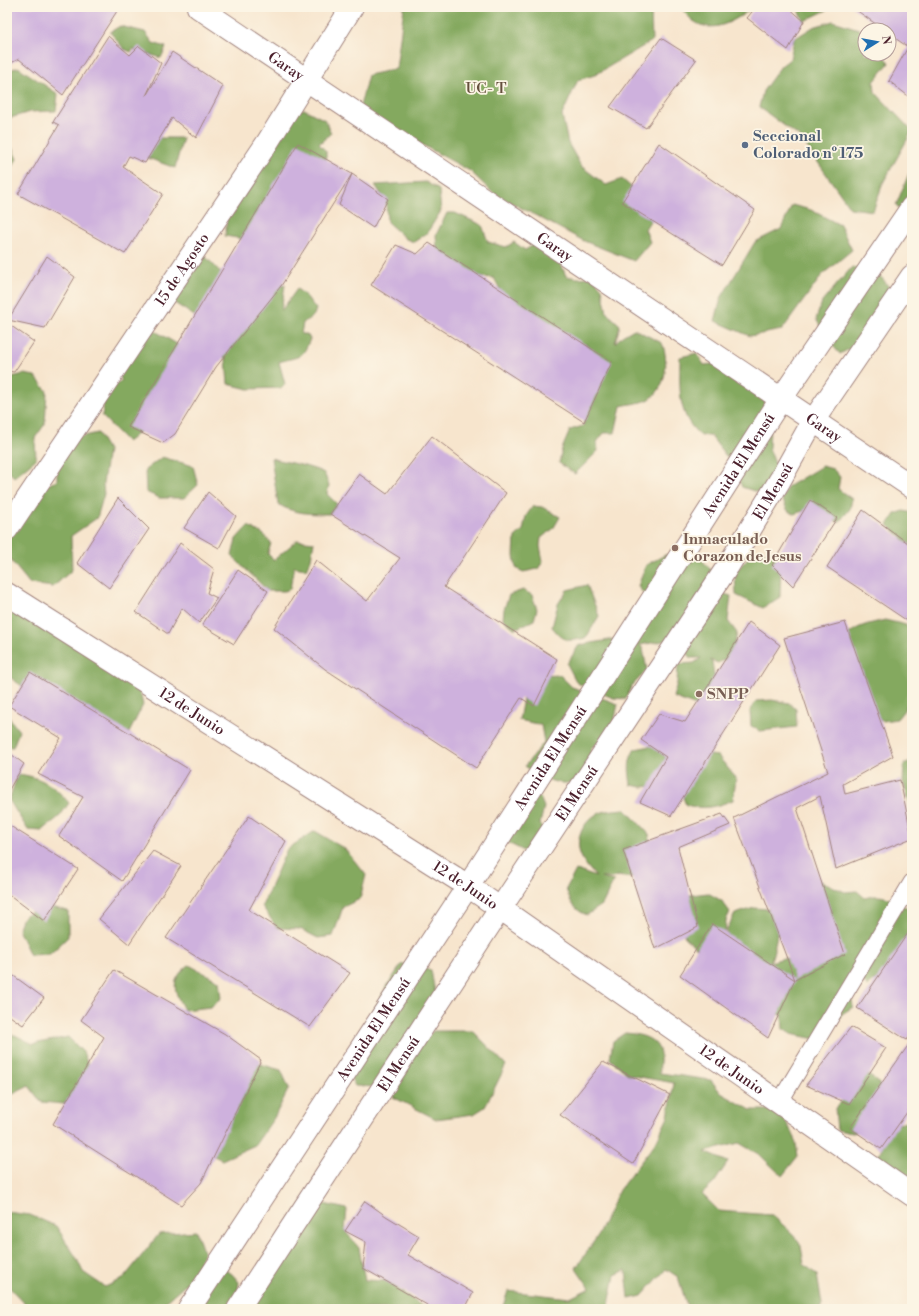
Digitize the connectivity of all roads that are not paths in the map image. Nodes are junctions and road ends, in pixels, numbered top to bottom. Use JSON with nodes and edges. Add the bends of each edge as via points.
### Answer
{"nodes":[{"id":1,"x":198,"y":7,"type":"edge"},
{"id":2,"x":352,"y":7,"type":"edge"},
{"id":3,"x":306,"y":80,"type":"junction"},
{"id":4,"x":912,"y":207,"type":"edge"},
{"id":5,"x":912,"y":276,"type":"edge"},
{"id":6,"x":781,"y":399,"type":"junction"},
{"id":7,"x":813,"y":421,"type":"junction"},
{"id":8,"x":912,"y":487,"type":"edge"},
{"id":9,"x":7,"y":529,"type":"edge"},
{"id":10,"x":7,"y":594,"type":"edge"},
{"id":11,"x":912,"y":882,"type":"edge"},
{"id":12,"x":468,"y":886,"type":"junction"},
{"id":13,"x":500,"y":909,"type":"junction"},
{"id":14,"x":779,"y":1103,"type":"junction"},
{"id":15,"x":912,"y":1195,"type":"edge"},
{"id":16,"x":189,"y":1309,"type":"edge"},
{"id":17,"x":238,"y":1309,"type":"edge"}],
"edges":[{"from":1,"to":3,"type":"street","name":"Garay"},
{"from":2,"to":3,"type":"street","name":"15 de Agosto"},
{"from":3,"to":6,"type":"street","name":"Garay"},
{"from":3,"to":9,"type":"street","name":"15 de Agosto","via":[[267,143]]},
{"from":4,"to":6,"type":"street","name":"Avenida El Mensú"},
{"from":5,"to":7,"type":"street","name":"El Mensú"},
{"from":6,"to":7,"type":"street","name":"Garay"},
{"from":6,"to":12,"type":"street","name":"Avenida El Mensú"},
{"from":7,"to":8,"type":"street","name":"Garay"},
{"from":7,"to":13,"type":"street","name":"El Mensú","via":[[728,566]]},
{"from":10,"to":12,"type":"street","name":"12 de Junio"},
{"from":11,"to":14,"type":"lane"},
{"from":12,"to":13,"type":"street","name":"12 de Junio"},
{"from":12,"to":16,"type":"street","name":"Avenida El Mensú"},
{"from":13,"to":14,"type":"street","name":"12 de Junio"},
{"from":13,"to":17,"type":"street","name":"El Mensú"},
{"from":14,"to":15,"type":"street","name":"12 de Junio"}]}
